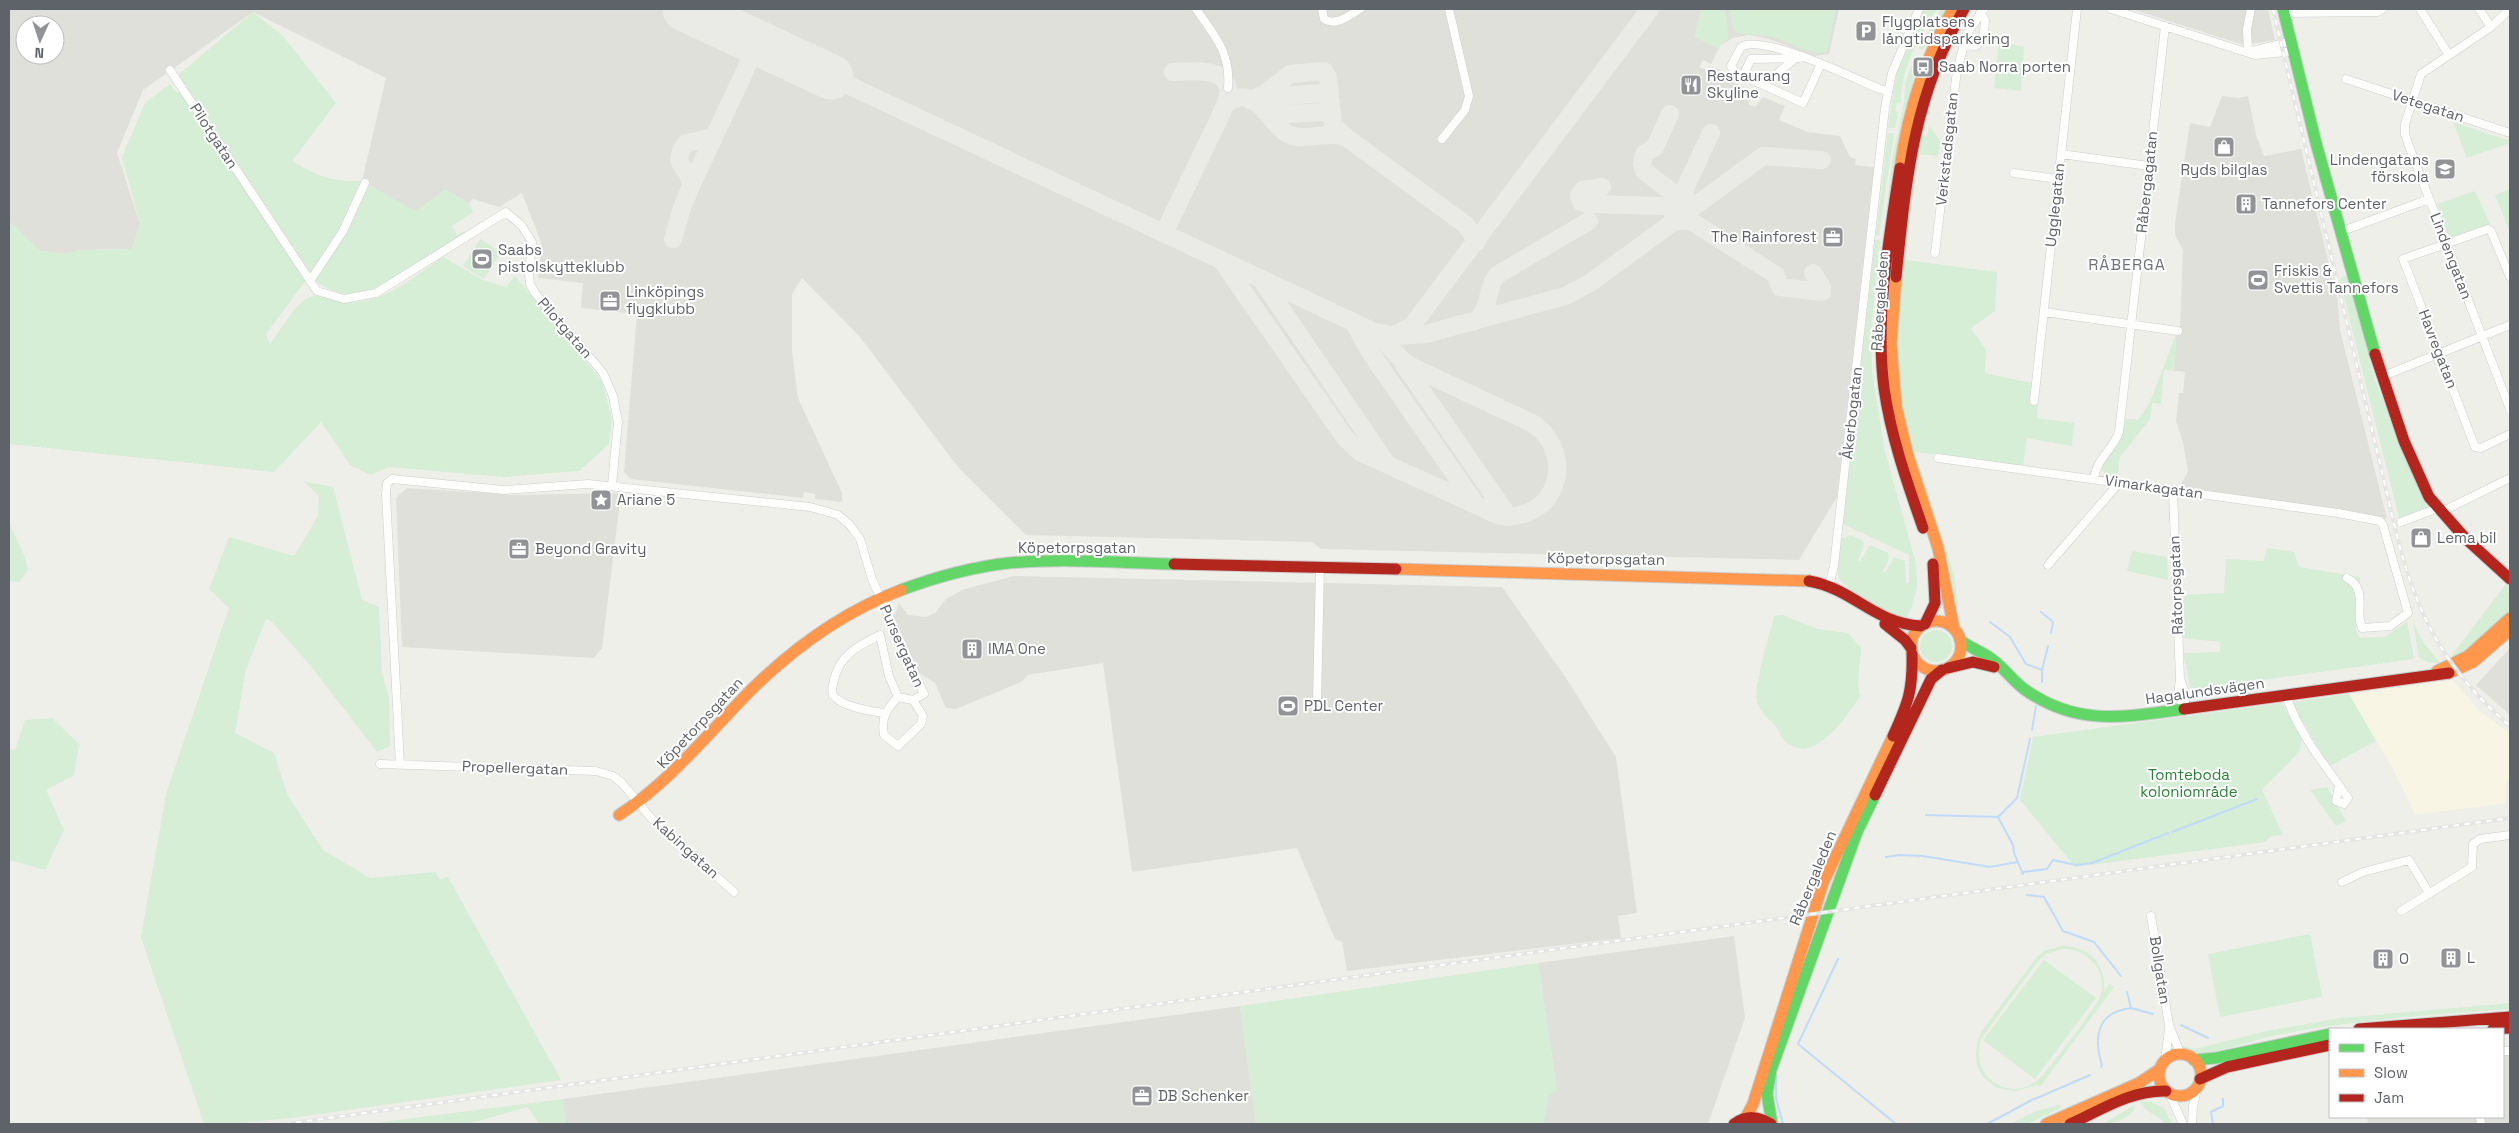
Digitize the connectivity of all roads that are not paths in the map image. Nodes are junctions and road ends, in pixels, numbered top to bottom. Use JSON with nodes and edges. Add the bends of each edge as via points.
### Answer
{"nodes":[{"id":1,"x":1196,"y":9,"type":"edge"},
{"id":2,"x":1322,"y":9,"type":"edge"},
{"id":3,"x":1360,"y":9,"type":"edge"},
{"id":4,"x":1449,"y":9,"type":"edge"},
{"id":5,"x":1919,"y":9,"type":"edge"},
{"id":6,"x":1953,"y":9,"type":"edge"},
{"id":7,"x":1964,"y":9,"type":"edge"},
{"id":8,"x":2077,"y":9,"type":"edge"},
{"id":9,"x":2111,"y":9,"type":"edge"},
{"id":10,"x":2251,"y":9,"type":"edge"},
{"id":11,"x":2420,"y":9,"type":"edge"},
{"id":12,"x":2479,"y":9,"type":"edge"},
{"id":13,"x":2510,"y":9,"type":"edge"},
{"id":14,"x":2380,"y":10,"type":"edge"},
{"id":15,"x":1982,"y":11,"type":"edge"},
{"id":16,"x":2284,"y":11,"type":"edge"},
{"id":17,"x":2165,"y":26,"type":"junction"},
{"id":18,"x":2490,"y":27,"type":"junction"},
{"id":19,"x":1963,"y":44,"type":"junction"},
{"id":20,"x":2293,"y":46,"type":"junction"},
{"id":21,"x":2248,"y":52,"type":"junction"},
{"id":22,"x":2449,"y":55,"type":"junction"},
{"id":23,"x":1800,"y":58,"type":"junction"},
{"id":24,"x":1822,"y":64,"type":"junction"},
{"id":25,"x":170,"y":70,"type":"dead end"},
{"id":26,"x":1744,"y":76,"type":"junction"},
{"id":27,"x":2346,"y":79,"type":"dead end"},
{"id":28,"x":1763,"y":85,"type":"junction"},
{"id":29,"x":1228,"y":88,"type":"dead end"},
{"id":30,"x":1887,"y":91,"type":"junction"},
{"id":31,"x":2412,"y":101,"type":"junction"},
{"id":32,"x":2510,"y":133,"type":"edge"},
{"id":33,"x":1442,"y":139,"type":"dead end"},
{"id":34,"x":2061,"y":154,"type":"junction"},
{"id":35,"x":2149,"y":166,"type":"junction"},
{"id":36,"x":2014,"y":174,"type":"dead end"},
{"id":37,"x":2058,"y":179,"type":"junction"},
{"id":38,"x":365,"y":183,"type":"dead end"},
{"id":39,"x":2429,"y":199,"type":"junction"},
{"id":40,"x":2340,"y":232,"type":"junction"},
{"id":41,"x":2446,"y":243,"type":"junction"},
{"id":42,"x":1936,"y":254,"type":"dead end"},
{"id":43,"x":2510,"y":277,"type":"edge"},
{"id":44,"x":310,"y":282,"type":"junction"},
{"id":45,"x":2044,"y":312,"type":"junction"},
{"id":46,"x":2131,"y":324,"type":"junction"},
{"id":47,"x":2510,"y":325,"type":"edge"},
{"id":48,"x":2178,"y":330,"type":"dead end"},
{"id":49,"x":2482,"y":336,"type":"junction"},
{"id":50,"x":2439,"y":352,"type":"junction"},
{"id":51,"x":2381,"y":377,"type":"junction"},
{"id":52,"x":2034,"y":401,"type":"dead end"},
{"id":53,"x":2510,"y":409,"type":"edge"},
{"id":54,"x":2510,"y":434,"type":"edge"},
{"id":55,"x":1938,"y":458,"type":"dead end"},
{"id":56,"x":2510,"y":478,"type":"edge"},
{"id":57,"x":2094,"y":479,"type":"junction"},
{"id":58,"x":2119,"y":483,"type":"junction"},
{"id":59,"x":612,"y":485,"type":"junction"},
{"id":60,"x":2173,"y":490,"type":"junction"},
{"id":61,"x":2440,"y":510,"type":"junction"},
{"id":62,"x":2401,"y":522,"type":"dead end"},
{"id":63,"x":2048,"y":565,"type":"dead end"},
{"id":64,"x":1320,"y":568,"type":"junction"},
{"id":65,"x":2347,"y":578,"type":"dead end"},
{"id":66,"x":2510,"y":579,"type":"edge"},
{"id":67,"x":1829,"y":586,"type":"junction"},
{"id":68,"x":881,"y":599,"type":"junction"},
{"id":69,"x":1881,"y":618,"type":"junction"},
{"id":70,"x":2510,"y":618,"type":"edge"},
{"id":71,"x":1923,"y":625,"type":"junction"},
{"id":72,"x":2510,"y":630,"type":"edge"},
{"id":73,"x":1957,"y":634,"type":"junction"},
{"id":74,"x":1912,"y":651,"type":"junction"},
{"id":75,"x":1945,"y":669,"type":"junction"},
{"id":76,"x":2005,"y":673,"type":"junction"},
{"id":77,"x":2420,"y":677,"type":"junction"},
{"id":78,"x":2286,"y":695,"type":"junction"},
{"id":79,"x":898,"y":697,"type":"junction"},
{"id":80,"x":914,"y":700,"type":"junction"},
{"id":81,"x":1317,"y":701,"type":"dead end"},
{"id":82,"x":2184,"y":710,"type":"junction"},
{"id":83,"x":884,"y":713,"type":"junction"},
{"id":84,"x":380,"y":764,"type":"dead end"},
{"id":85,"x":400,"y":764,"type":"junction"},
{"id":86,"x":2339,"y":785,"type":"dead end"},
{"id":87,"x":638,"y":802,"type":"junction"},
{"id":88,"x":619,"y":815,"type":"dead end"},
{"id":89,"x":2510,"y":834,"type":"edge"},
{"id":90,"x":2342,"y":882,"type":"dead end"},
{"id":91,"x":734,"y":892,"type":"dead end"},
{"id":92,"x":2430,"y":893,"type":"junction"},
{"id":93,"x":2401,"y":911,"type":"dead end"},
{"id":94,"x":2151,"y":916,"type":"dead end"},
{"id":95,"x":2510,"y":1017,"type":"edge"},
{"id":96,"x":2169,"y":1025,"type":"junction"},
{"id":97,"x":2372,"y":1028,"type":"edge"},
{"id":98,"x":2329,"y":1034,"type":"edge"},
{"id":99,"x":2329,"y":1045,"type":"edge"},
{"id":100,"x":2181,"y":1055,"type":"junction"},
{"id":101,"x":2194,"y":1060,"type":"junction"},
{"id":102,"x":2163,"y":1065,"type":"junction"},
{"id":103,"x":2196,"y":1086,"type":"junction"},
{"id":104,"x":2168,"y":1092,"type":"junction"},
{"id":105,"x":1746,"y":1117,"type":"junction"},
{"id":106,"x":1734,"y":1124,"type":"edge"},
{"id":107,"x":1772,"y":1124,"type":"edge"},
{"id":108,"x":2046,"y":1124,"type":"edge"},
{"id":109,"x":2070,"y":1124,"type":"edge"},
{"id":110,"x":2183,"y":1124,"type":"edge"},
{"id":111,"x":2188,"y":1124,"type":"edge"},
{"id":112,"x":2192,"y":1124,"type":"edge"}],
"edges":[{"from":1,"to":29,"type":"street","via":[[1226,57],[1230,72]]},
{"from":2,"to":3,"type":"street","via":[[1324,19],[1336,22]]},
{"from":4,"to":33,"type":"street","via":[[1469,96],[1465,110]]},
{"from":5,"to":30,"type":"street","name":"Åkerbogatan","via":[[1904,40]]},
{"from":6,"to":71,"type":"main road","name":"Råbergaleden","via":[[1931,49],[1910,106],[1899,170],[1883,315],[1882,367],[1889,417],[1926,537],[1935,579],[1935,608]]},
{"from":7,"to":73,"type":"main road","name":"Råbergaleden","via":[[1930,77],[1911,142],[1890,333],[1896,408],[1938,548]]},
{"from":8,"to":34,"type":"street","name":"Ugglegatan"},
{"from":9,"to":17,"type":"street"},
{"from":10,"to":21,"type":"street","via":[[2247,29]]},
{"from":11,"to":22,"type":"street"},
{"from":12,"to":18,"type":"street"},
{"from":13,"to":18,"type":"street","name":"Lindengatan"},
{"from":14,"to":16,"type":"street"},
{"from":15,"to":19,"type":"street","name":"Verkstadsgatan"},
{"from":15,"to":19,"type":"street","name":"Verkstadsgatan","via":[[1985,20],[1980,43],[1976,46]]},
{"from":16,"to":20,"type":"main road"},
{"from":17,"to":21,"type":"street"},
{"from":17,"to":35,"type":"street","name":"Råbergagatan"},
{"from":18,"to":22,"type":"street","name":"Lindengatan"},
{"from":19,"to":42,"type":"street","name":"Verkstadsgatan","via":[[1955,80]]},
{"from":20,"to":21,"type":"street"},
{"from":20,"to":40,"type":"main road"},
{"from":22,"to":31,"type":"street","name":"Lindengatan","via":[[2421,74]]},
{"from":23,"to":24,"type":"street"},
{"from":23,"to":26,"type":"street","via":[[1751,59]]},
{"from":23,"to":26,"type":"street","via":[[1760,45],[1744,45],[1731,66],[1732,70]]},
{"from":23,"to":28,"type":"street"},
{"from":24,"to":28,"type":"street","via":[[1803,103]]},
{"from":24,"to":30,"type":"street"},
{"from":25,"to":44,"type":"street","name":"Pilotgatan"},
{"from":26,"to":28,"type":"street"},
{"from":27,"to":31,"type":"street","name":"Vetegatan"},
{"from":30,"to":67,"type":"street","name":"Åkerbogatan","via":[[1833,577]]},
{"from":31,"to":32,"type":"street","name":"Vetegatan"},
{"from":31,"to":39,"type":"street","name":"Lindengatan","via":[[2405,134]]},
{"from":34,"to":35,"type":"street"},
{"from":34,"to":37,"type":"street","name":"Ugglegatan"},
{"from":35,"to":46,"type":"street","name":"Råbergagatan"},
{"from":36,"to":37,"type":"street"},
{"from":37,"to":45,"type":"street","name":"Ugglegatan"},
{"from":38,"to":44,"type":"street","via":[[350,219]]},
{"from":39,"to":40,"type":"street"},
{"from":39,"to":41,"type":"street","name":"Lindengatan"},
{"from":40,"to":51,"type":"main road"},
{"from":41,"to":43,"type":"street","via":[[2488,229]]},
{"from":41,"to":49,"type":"street","name":"Lindengatan"},
{"from":41,"to":50,"type":"street","name":"Havregatan","via":[[2403,259]]},
{"from":44,"to":59,"type":"street","name":"Pilotgatan","via":[[317,291],[344,298],[376,293],[506,212],[525,230],[532,242],[529,274],[532,288],[603,373],[613,396],[618,422]]},
{"from":45,"to":46,"type":"street"},
{"from":45,"to":52,"type":"street","name":"Ugglegatan"},
{"from":46,"to":48,"type":"street"},
{"from":46,"to":57,"type":"street","name":"Råbergagatan","via":[[2119,432],[2098,463]]},
{"from":47,"to":49,"type":"street"},
{"from":49,"to":50,"type":"street"},
{"from":49,"to":53,"type":"street","name":"Lindengatan"},
{"from":50,"to":51,"type":"street"},
{"from":50,"to":54,"type":"street","name":"Havregatan","via":[[2476,448]]},
{"from":51,"to":61,"type":"main road","via":[[2420,480]]},
{"from":55,"to":57,"type":"street","name":"Vimarkagatan"},
{"from":56,"to":61,"type":"street"},
{"from":57,"to":58,"type":"street","name":"Vimarkagatan"},
{"from":58,"to":60,"type":"street","name":"Vimarkagatan"},
{"from":58,"to":63,"type":"street"},
{"from":59,"to":68,"type":"street","via":[[810,507],[838,515],[860,539]]},
{"from":59,"to":85,"type":"street","via":[[571,484],[504,490],[392,479],[387,483]]},
{"from":60,"to":65,"type":"street","name":"Vimarkagatan","via":[[2380,521],[2408,613],[2390,626],[2362,628],[2360,593]]},
{"from":60,"to":82,"type":"street","name":"Råtorpsgatan","via":[[2178,694]]},
{"from":61,"to":62,"type":"street"},
{"from":61,"to":66,"type":"main road"},
{"from":64,"to":67,"type":"main road","name":"Köpetorpsgatan","via":[[1787,579]]},
{"from":64,"to":68,"type":"main road","name":"Köpetorpsgatan","via":[[1035,561],[944,576]]},
{"from":64,"to":81,"type":"street"},
{"from":67,"to":69,"type":"main road","name":"Köpetorpsgatan","via":[[1854,598]]},
{"from":68,"to":80,"type":"street","name":"Pursergatan","via":[[924,694]]},
{"from":68,"to":87,"type":"main road","name":"Köpetorpsgatan","via":[[824,629],[788,656],[754,687],[687,761]]},
{"from":69,"to":71,"type":"main road","name":"Köpetorpsgatan","via":[[1896,624]]},
{"from":69,"to":74,"type":"main road","name":"Köpetorpsgatan"},
{"from":70,"to":77,"type":"main road","name":"Hagalundsvägen","via":[[2468,656]]},
{"from":71,"to":73,"type":"main road","via":[[1941,622]]},
{"from":71,"to":74,"type":"main road","via":[[1913,636]]},
{"from":72,"to":77,"type":"main road","name":"Hagalundsvägen","via":[[2482,656],[2456,672]]},
{"from":73,"to":75,"type":"main road","via":[[1959,656]]},
{"from":73,"to":76,"type":"main road","name":"Hagalundsvägen","via":[[1967,647],[1992,660]]},
{"from":74,"to":75,"type":"main road","via":[[1924,668]]},
{"from":74,"to":105,"type":"main road","name":"Råbergaleden","via":[[1913,681],[1909,702],[1823,882],[1753,1104]]},
{"from":75,"to":76,"type":"main road","name":"Hagalundsvägen","via":[[1963,663],[1982,662]]},
{"from":75,"to":107,"type":"main road","name":"Råbergaleden","via":[[1931,679],[1860,824],[1771,1070],[1767,1094]]},
{"from":76,"to":82,"type":"main road","name":"Hagalundsvägen","via":[[2048,703],[2086,716],[2120,718]]},
{"from":77,"to":78,"type":"main road","name":"Hagalundsvägen"},
{"from":78,"to":82,"type":"main road","name":"Hagalundsvägen"},
{"from":78,"to":86,"type":"street","via":[[2290,709]]},
{"from":79,"to":80,"type":"street"},
{"from":79,"to":83,"type":"street"},
{"from":79,"to":83,"type":"street","via":[[889,676],[880,634],[847,654],[836,671],[834,697],[864,710]]},
{"from":80,"to":83,"type":"street","via":[[923,716],[920,724],[898,746],[884,735]]},
{"from":84,"to":85,"type":"street","name":"Propellergatan"},
{"from":85,"to":87,"type":"street","name":"Propellergatan","via":[[596,771],[613,776]]},
{"from":87,"to":88,"type":"main road","name":"Köpetorpsgatan"},
{"from":87,"to":91,"type":"street","name":"Kabingatan","via":[[651,818]]},
{"from":89,"to":92,"type":"street","via":[[2473,844],[2472,867]]},
{"from":90,"to":92,"type":"street","via":[[2363,872],[2410,860]]},
{"from":92,"to":93,"type":"street"},
{"from":94,"to":96,"type":"street","name":"Bollgatan"},
{"from":95,"to":97,"type":"main road"},
{"from":96,"to":100,"type":"street","name":"Bollgatan"},
{"from":96,"to":102,"type":"street","name":"Bollgatan"},
{"from":98,"to":101,"type":"main road"},
{"from":99,"to":103,"type":"main road","via":[[2234,1065]]},
{"from":100,"to":101,"type":"main road"},
{"from":100,"to":102,"type":"main road","via":[[2172,1056]]},
{"from":101,"to":103,"type":"main road","via":[[2198,1066]]},
{"from":102,"to":104,"type":"main road","via":[[2160,1081]]},
{"from":102,"to":108,"type":"main road","via":[[2139,1084]]},
{"from":103,"to":104,"type":"main road","via":[[2180,1096]]},
{"from":103,"to":111,"type":"street","via":[[2187,1111]]},
{"from":103,"to":112,"type":"street"},
{"from":104,"to":109,"type":"main road","via":[[2141,1093]]},
{"from":104,"to":110,"type":"street"},
{"from":105,"to":106,"type":"main road"},
{"from":105,"to":107,"type":"main road","via":[[1759,1117]]}]}
